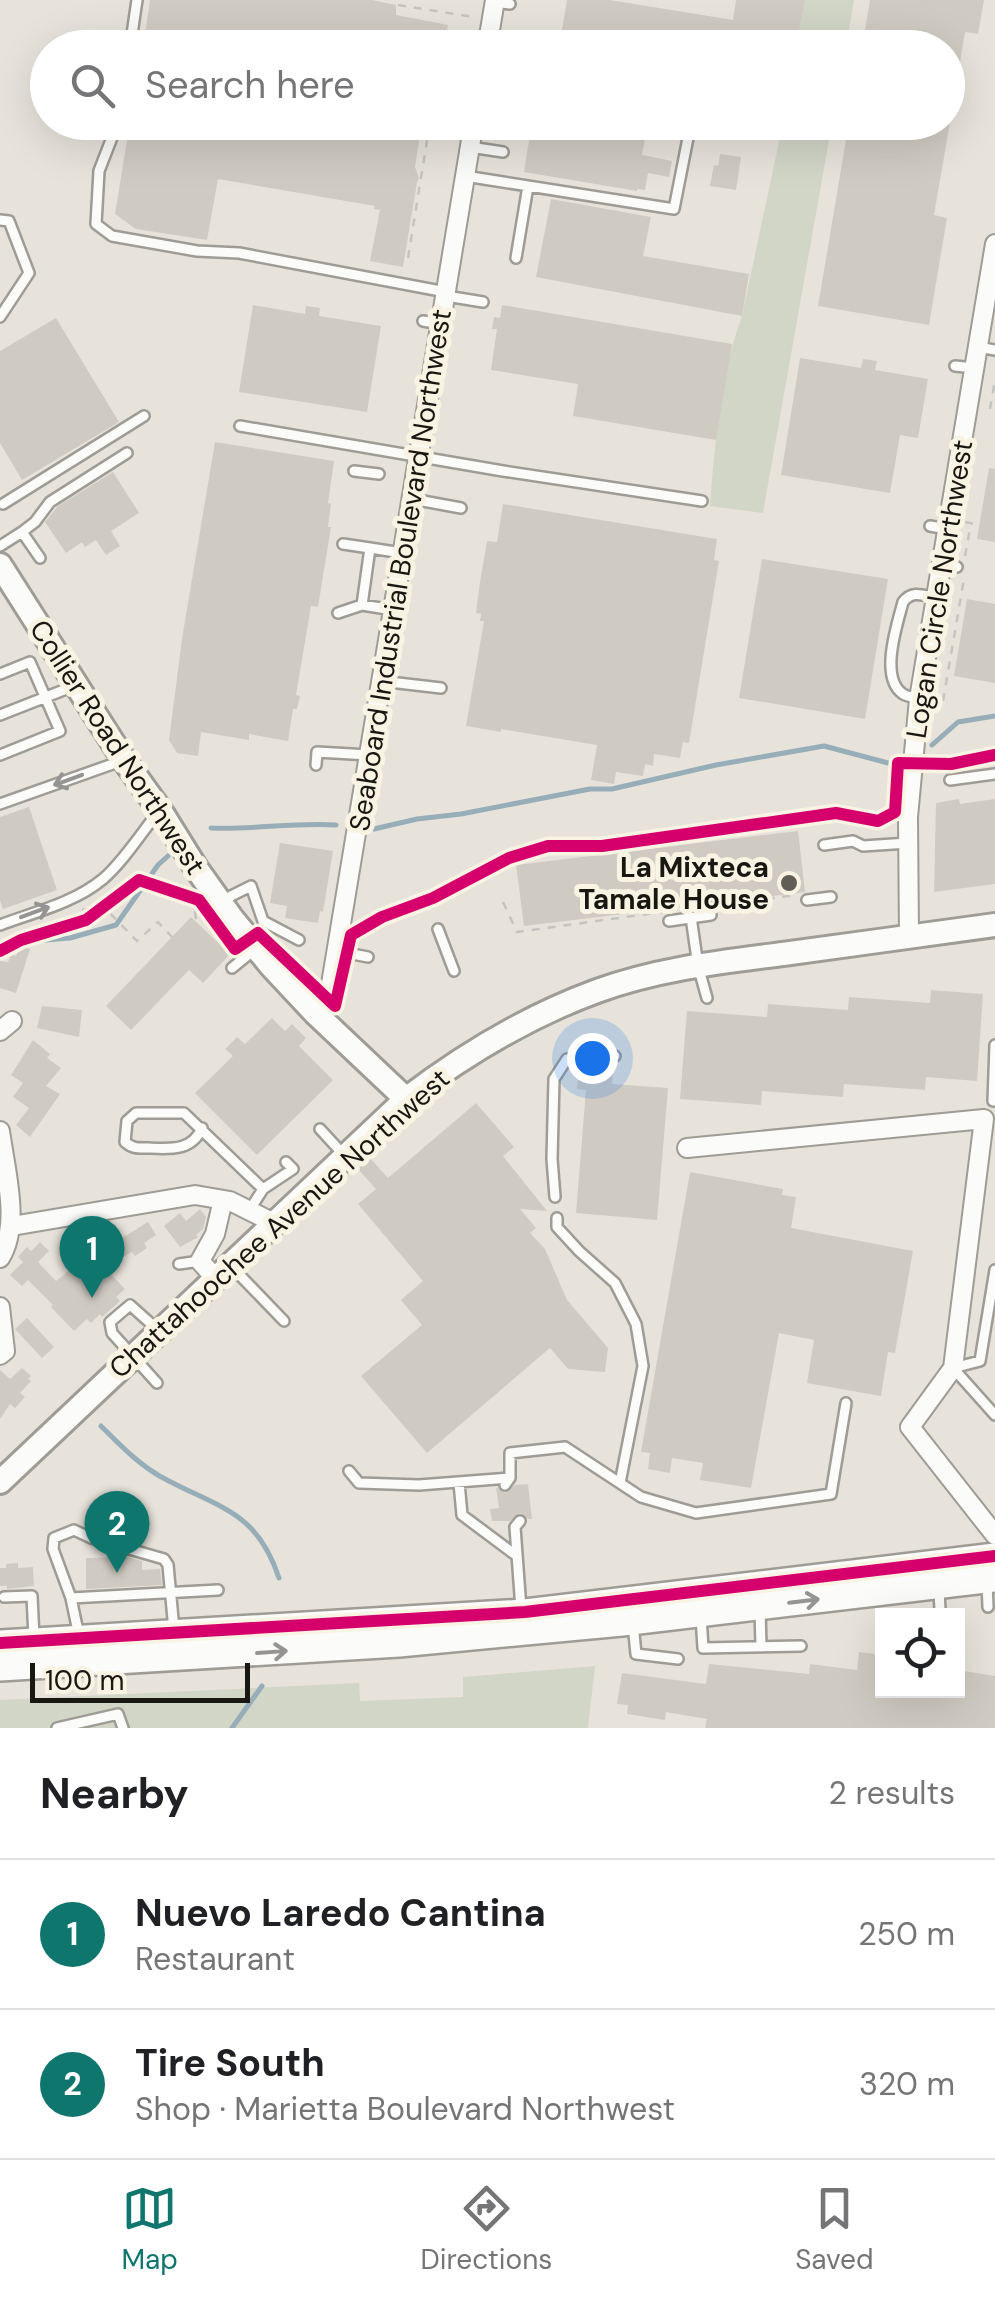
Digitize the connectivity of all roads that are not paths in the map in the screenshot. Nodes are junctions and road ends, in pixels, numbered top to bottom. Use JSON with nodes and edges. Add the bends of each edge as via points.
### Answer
{"nodes":[{"id":1,"x":137,"y":0,"type":"edge"},
{"id":2,"x":500,"y":2,"type":"edge"},
{"id":3,"x":133,"y":30,"type":"edge"},
{"id":4,"x":492,"y":30,"type":"edge"},
{"id":5,"x":111,"y":140,"type":"edge"},
{"id":6,"x":471,"y":140,"type":"edge"},
{"id":7,"x":688,"y":140,"type":"edge"},
{"id":8,"x":470,"y":147,"type":"junction"},
{"id":9,"x":503,"y":152,"type":"dead end"},
{"id":10,"x":465,"y":176,"type":"junction"},
{"id":11,"x":528,"y":186,"type":"junction"},
{"id":12,"x":0,"y":220,"type":"edge"},
{"id":13,"x":995,"y":244,"type":"edge"},
{"id":14,"x":516,"y":258,"type":"dead end"},
{"id":15,"x":446,"y":294,"type":"junction"},
{"id":16,"x":483,"y":302,"type":"dead end"},
{"id":17,"x":0,"y":317,"type":"edge"},
{"id":18,"x":986,"y":349,"type":"edge"},
{"id":19,"x":144,"y":416,"type":"dead end"},
{"id":20,"x":240,"y":426,"type":"dead end"},
{"id":21,"x":127,"y":452,"type":"dead end"},
{"id":22,"x":419,"y":456,"type":"junction"},
{"id":23,"x":354,"y":471,"type":"dead end"},
{"id":24,"x":379,"y":474,"type":"dead end"},
{"id":25,"x":412,"y":499,"type":"junction"},
{"id":26,"x":702,"y":502,"type":"dead end"},
{"id":27,"x":3,"y":504,"type":"dead end"},
{"id":28,"x":461,"y":508,"type":"dead end"},
{"id":29,"x":22,"y":532,"type":"junction"},
{"id":30,"x":343,"y":544,"type":"dead end"},
{"id":31,"x":0,"y":546,"type":"edge"},
{"id":32,"x":370,"y":548,"type":"junction"},
{"id":33,"x":402,"y":553,"type":"junction"},
{"id":34,"x":40,"y":558,"type":"dead end"},
{"id":35,"x":0,"y":565,"type":"edge"},
{"id":36,"x":936,"y":598,"type":"junction"},
{"id":37,"x":362,"y":605,"type":"junction"},
{"id":38,"x":393,"y":610,"type":"junction"},
{"id":39,"x":338,"y":613,"type":"dead end"},
{"id":40,"x":0,"y":674,"type":"edge"},
{"id":41,"x":381,"y":681,"type":"junction"},
{"id":42,"x":76,"y":685,"type":"junction"},
{"id":43,"x":441,"y":688,"type":"dead end"},
{"id":44,"x":47,"y":697,"type":"junction"},
{"id":45,"x":929,"y":699,"type":"junction"},
{"id":46,"x":0,"y":715,"type":"edge"},
{"id":47,"x":0,"y":755,"type":"edge"},
{"id":48,"x":369,"y":755,"type":"junction"},
{"id":49,"x":124,"y":760,"type":"junction"},
{"id":50,"x":316,"y":765,"type":"dead end"},
{"id":51,"x":995,"y":774,"type":"edge"},
{"id":52,"x":950,"y":780,"type":"dead end"},
{"id":53,"x":0,"y":804,"type":"edge"},
{"id":54,"x":160,"y":810,"type":"junction"},
{"id":55,"x":908,"y":843,"type":"junction"},
{"id":56,"x":824,"y":845,"type":"dead end"},
{"id":57,"x":831,"y":897,"type":"dead end"},
{"id":58,"x":808,"y":900,"type":"dead end"},
{"id":59,"x":211,"y":903,"type":"junction"},
{"id":60,"x":711,"y":915,"type":"dead end"},
{"id":61,"x":692,"y":918,"type":"junction"},
{"id":62,"x":669,"y":921,"type":"dead end"},
{"id":63,"x":0,"y":924,"type":"edge"},
{"id":64,"x":995,"y":926,"type":"edge"},
{"id":65,"x":438,"y":929,"type":"dead end"},
{"id":66,"x":909,"y":937,"type":"junction"},
{"id":67,"x":299,"y":940,"type":"dead end"},
{"id":68,"x":256,"y":948,"type":"junction"},
{"id":69,"x":336,"y":951,"type":"junction"},
{"id":70,"x":368,"y":957,"type":"dead end"},
{"id":71,"x":698,"y":966,"type":"junction"},
{"id":72,"x":232,"y":968,"type":"dead end"},
{"id":73,"x":454,"y":971,"type":"dead end"},
{"id":74,"x":707,"y":998,"type":"dead end"},
{"id":75,"x":315,"y":1013,"type":"junction"},
{"id":76,"x":995,"y":1045,"type":"edge"},
{"id":77,"x":615,"y":1056,"type":"dead end"},
{"id":78,"x":406,"y":1100,"type":"junction"},
{"id":79,"x":994,"y":1101,"type":"edge"},
{"id":80,"x":984,"y":1119,"type":"junction"},
{"id":81,"x":202,"y":1128,"type":"junction"},
{"id":82,"x":320,"y":1129,"type":"dead end"},
{"id":83,"x":1,"y":1144,"type":"edge"},
{"id":84,"x":687,"y":1148,"type":"dead end"},
{"id":85,"x":344,"y":1156,"type":"junction"},
{"id":86,"x":286,"y":1162,"type":"dead end"},
{"id":87,"x":263,"y":1190,"type":"junction"},
{"id":88,"x":555,"y":1197,"type":"dead end"},
{"id":89,"x":223,"y":1200,"type":"junction"},
{"id":90,"x":248,"y":1211,"type":"junction"},
{"id":91,"x":556,"y":1218,"type":"dead end"},
{"id":92,"x":274,"y":1223,"type":"junction"},
{"id":93,"x":12,"y":1226,"type":"junction"},
{"id":94,"x":0,"y":1258,"type":"edge"},
{"id":95,"x":180,"y":1264,"type":"dead end"},
{"id":96,"x":215,"y":1268,"type":"junction"},
{"id":97,"x":995,"y":1270,"type":"edge"},
{"id":98,"x":0,"y":1307,"type":"edge"},
{"id":99,"x":284,"y":1321,"type":"dead end"},
{"id":100,"x":159,"y":1331,"type":"junction"},
{"id":101,"x":0,"y":1355,"type":"edge"},
{"id":102,"x":134,"y":1355,"type":"junction"},
{"id":103,"x":953,"y":1368,"type":"junction"},
{"id":104,"x":156,"y":1383,"type":"dead end"},
{"id":105,"x":846,"y":1403,"type":"dead end"},
{"id":106,"x":995,"y":1415,"type":"edge"},
{"id":107,"x":349,"y":1471,"type":"dead end"},
{"id":108,"x":0,"y":1482,"type":"edge"},
{"id":109,"x":459,"y":1483,"type":"junction"},
{"id":110,"x":620,"y":1483,"type":"junction"},
{"id":111,"x":515,"y":1523,"type":"dead end"},
{"id":112,"x":991,"y":1524,"type":"edge"},
{"id":113,"x":517,"y":1556,"type":"junction"},
{"id":114,"x":992,"y":1572,"type":"edge"},
{"id":115,"x":218,"y":1590,"type":"dead end"},
{"id":116,"x":171,"y":1594,"type":"junction"},
{"id":117,"x":4,"y":1597,"type":"dead end"},
{"id":118,"x":71,"y":1598,"type":"junction"},
{"id":119,"x":760,"y":1606,"type":"junction"},
{"id":120,"x":988,"y":1606,"type":"dead end"},
{"id":121,"x":701,"y":1614,"type":"junction"},
{"id":122,"x":522,"y":1622,"type":"junction"},
{"id":123,"x":633,"y":1622,"type":"junction"},
{"id":124,"x":174,"y":1633,"type":"junction"},
{"id":125,"x":34,"y":1641,"type":"junction"},
{"id":126,"x":0,"y":1643,"type":"edge"},
{"id":127,"x":761,"y":1646,"type":"junction"},
{"id":128,"x":802,"y":1646,"type":"dead end"},
{"id":129,"x":81,"y":1651,"type":"junction"},
{"id":130,"x":678,"y":1659,"type":"dead end"},
{"id":131,"x":0,"y":1668,"type":"edge"},
{"id":132,"x":123,"y":1727,"type":"edge"},
{"id":133,"x":57,"y":1728,"type":"edge"}],
"edges":[{"from":1,"to":3,"type":"lane"},
{"from":2,"to":4,"type":"street"},
{"from":5,"to":15,"type":"lane","via":[[99,171],[96,224],[112,236]]},
{"from":6,"to":8,"type":"street","name":"Seaboard Industrial Boulevard Northwest"},
{"from":7,"to":11,"type":"lane","via":[[674,209]]},
{"from":8,"to":9,"type":"lane"},
{"from":8,"to":10,"type":"street","name":"Seaboard Industrial Boulevard Northwest"},
{"from":10,"to":11,"type":"lane"},
{"from":10,"to":15,"type":"street","name":"Seaboard Industrial Boulevard Northwest"},
{"from":11,"to":14,"type":"lane"},
{"from":12,"to":17,"type":"lane","via":[[9,221],[30,273]]},
{"from":13,"to":18,"type":"street","name":"Logan Circle Northwest"},
{"from":15,"to":16,"type":"lane"},
{"from":15,"to":22,"type":"street","name":"Seaboard Industrial Boulevard Northwest","via":[[432,323]]},
{"from":18,"to":36,"type":"street","name":"Logan Circle Northwest","via":[[965,367],[945,526],[957,567]]},
{"from":19,"to":27,"type":"lane"},
{"from":20,"to":22,"type":"lane"},
{"from":21,"to":29,"type":"lane","via":[[50,502]]},
{"from":22,"to":25,"type":"street","name":"Seaboard Industrial Boulevard Northwest"},
{"from":22,"to":26,"type":"lane"},
{"from":23,"to":24,"type":"lane"},
{"from":25,"to":28,"type":"lane"},
{"from":25,"to":33,"type":"street","name":"Seaboard Industrial Boulevard Northwest"},
{"from":29,"to":31,"type":"lane"},
{"from":29,"to":34,"type":"lane"},
{"from":30,"to":32,"type":"lane"},
{"from":32,"to":33,"type":"lane"},
{"from":32,"to":37,"type":"lane"},
{"from":33,"to":38,"type":"street","name":"Seaboard Industrial Boulevard Northwest"},
{"from":35,"to":42,"type":"street","name":"Collier Road Northwest"},
{"from":36,"to":45,"type":"street","name":"Logan Circle Northwest"},
{"from":36,"to":45,"type":"lane","via":[[910,594],[903,602],[890,669],[905,696]]},
{"from":37,"to":38,"type":"lane"},
{"from":37,"to":39,"type":"lane"},
{"from":38,"to":41,"type":"street","name":"Seaboard Industrial Boulevard Northwest"},
{"from":40,"to":44,"type":"lane","via":[[30,662]]},
{"from":41,"to":43,"type":"lane"},
{"from":41,"to":48,"type":"street","name":"Seaboard Industrial Boulevard Northwest"},
{"from":42,"to":44,"type":"lane"},
{"from":42,"to":49,"type":"street","name":"Collier Road Northwest"},
{"from":44,"to":46,"type":"lane"},
{"from":44,"to":47,"type":"lane","via":[[60,732]]},
{"from":45,"to":55,"type":"street","name":"Logan Circle Northwest","via":[[912,756]]},
{"from":48,"to":50,"type":"lane","via":[[317,752]]},
{"from":48,"to":69,"type":"street","name":"Seaboard Industrial Boulevard Northwest"},
{"from":49,"to":53,"type":"lane","one_way":true},
{"from":49,"to":54,"type":"street","name":"Collier Road Northwest"},
{"from":51,"to":52,"type":"lane"},
{"from":54,"to":59,"type":"street","name":"Collier Road Northwest"},
{"from":63,"to":54,"type":"lane","one_way":true,"via":[[87,891]]},
{"from":55,"to":56,"type":"lane"},
{"from":55,"to":66,"type":"street","name":"Logan Circle Northwest"},
{"from":57,"to":58,"type":"lane"},
{"from":59,"to":67,"type":"lane","via":[[251,886],[263,921]]},
{"from":59,"to":68,"type":"street","name":"Collier Road Northwest"},
{"from":60,"to":61,"type":"lane"},
{"from":61,"to":62,"type":"lane"},
{"from":61,"to":71,"type":"lane"},
{"from":64,"to":66,"type":"street","name":"Chattahoochee Avenue Northwest"},
{"from":65,"to":73,"type":"lane"},
{"from":66,"to":71,"type":"street","name":"Chattahoochee Avenue Northwest"},
{"from":68,"to":72,"type":"lane"},
{"from":68,"to":75,"type":"street","name":"Collier Road Northwest"},
{"from":69,"to":70,"type":"lane"},
{"from":69,"to":75,"type":"street","name":"Seaboard Industrial Boulevard Northwest","via":[[326,998]]},
{"from":71,"to":74,"type":"lane"},
{"from":71,"to":78,"type":"street","name":"Chattahoochee Avenue Northwest","via":[[600,990],[534,1017],[469,1053]]},
{"from":75,"to":78,"type":"street","name":"Collier Road Northwest"},
{"from":76,"to":79,"type":"lane"},
{"from":77,"to":88,"type":"lane","via":[[567,1059],[554,1080]]},
{"from":78,"to":85,"type":"street","name":"Chattahoochee Avenue Northwest"},
{"from":79,"to":80,"type":"lane"},
{"from":80,"to":84,"type":"street"},
{"from":80,"to":103,"type":"street"},
{"from":81,"to":81,"type":"lane","via":[[184,1113],[136,1112],[127,1120],[125,1142],[132,1148],[178,1149]]},
{"from":81,"to":87,"type":"lane"},
{"from":82,"to":85,"type":"lane"},
{"from":83,"to":93,"type":"street"},
{"from":85,"to":92,"type":"street","name":"Chattahoochee Avenue Northwest"},
{"from":86,"to":87,"type":"lane","via":[[293,1169]]},
{"from":87,"to":90,"type":"lane"},
{"from":89,"to":90,"type":"street"},
{"from":89,"to":93,"type":"street","via":[[194,1195]]},
{"from":89,"to":96,"type":"street"},
{"from":90,"to":92,"type":"street"},
{"from":91,"to":110,"type":"lane","via":[[557,1227],[615,1283],[636,1324],[643,1366]]},
{"from":92,"to":96,"type":"street","name":"Chattahoochee Avenue Northwest"},
{"from":93,"to":94,"type":"street"},
{"from":95,"to":96,"type":"lane"},
{"from":96,"to":99,"type":"lane"},
{"from":96,"to":100,"type":"street","name":"Chattahoochee Avenue Northwest"},
{"from":97,"to":103,"type":"lane","via":[[980,1361]]},
{"from":98,"to":101,"type":"street"},
{"from":100,"to":102,"type":"street","name":"Chattahoochee Avenue Northwest"},
{"from":100,"to":102,"type":"lane","via":[[130,1305],[110,1322]]},
{"from":102,"to":104,"type":"lane"},
{"from":102,"to":108,"type":"street","name":"Chattahoochee Avenue Northwest"},
{"from":103,"to":106,"type":"lane"},
{"from":103,"to":112,"type":"street","via":[[910,1428]]},
{"from":105,"to":110,"type":"lane","via":[[831,1494],[696,1514],[641,1497]]},
{"from":107,"to":109,"type":"lane","via":[[359,1483]]},
{"from":109,"to":110,"type":"lane","via":[[511,1483],[510,1453],[565,1447]]},
{"from":109,"to":113,"type":"lane","via":[[462,1516]]},
{"from":111,"to":113,"type":"lane"},
{"from":113,"to":122,"type":"lane"},
{"from":119,"to":114,"type":"main road","one_way":true,"via":[[939,1599]]},
{"from":114,"to":120,"type":"lane"},
{"from":114,"to":122,"type":"main road"},
{"from":115,"to":116,"type":"lane"},
{"from":116,"to":118,"type":"lane"},
{"from":116,"to":118,"type":"lane","via":[[164,1559],[74,1530],[54,1538],[53,1548]]},
{"from":116,"to":124,"type":"lane"},
{"from":117,"to":125,"type":"lane","via":[[32,1596]]},
{"from":118,"to":129,"type":"lane"},
{"from":119,"to":121,"type":"main road"},
{"from":119,"to":127,"type":"lane"},
{"from":121,"to":123,"type":"main road"},
{"from":121,"to":127,"type":"lane","via":[[702,1648]]},
{"from":122,"to":123,"type":"main road"},
{"from":122,"to":124,"type":"main road"},
{"from":129,"to":122,"type":"main road","one_way":true,"via":[[399,1644]]},
{"from":123,"to":130,"type":"lane","via":[[636,1654]]},
{"from":124,"to":129,"type":"main road"},
{"from":125,"to":126,"type":"main road"},
{"from":125,"to":129,"type":"main road"},
{"from":127,"to":128,"type":"lane"},
{"from":129,"to":131,"type":"main road"},
{"from":132,"to":133,"type":"lane","via":[[118,1714],[111,1714]]}]}
